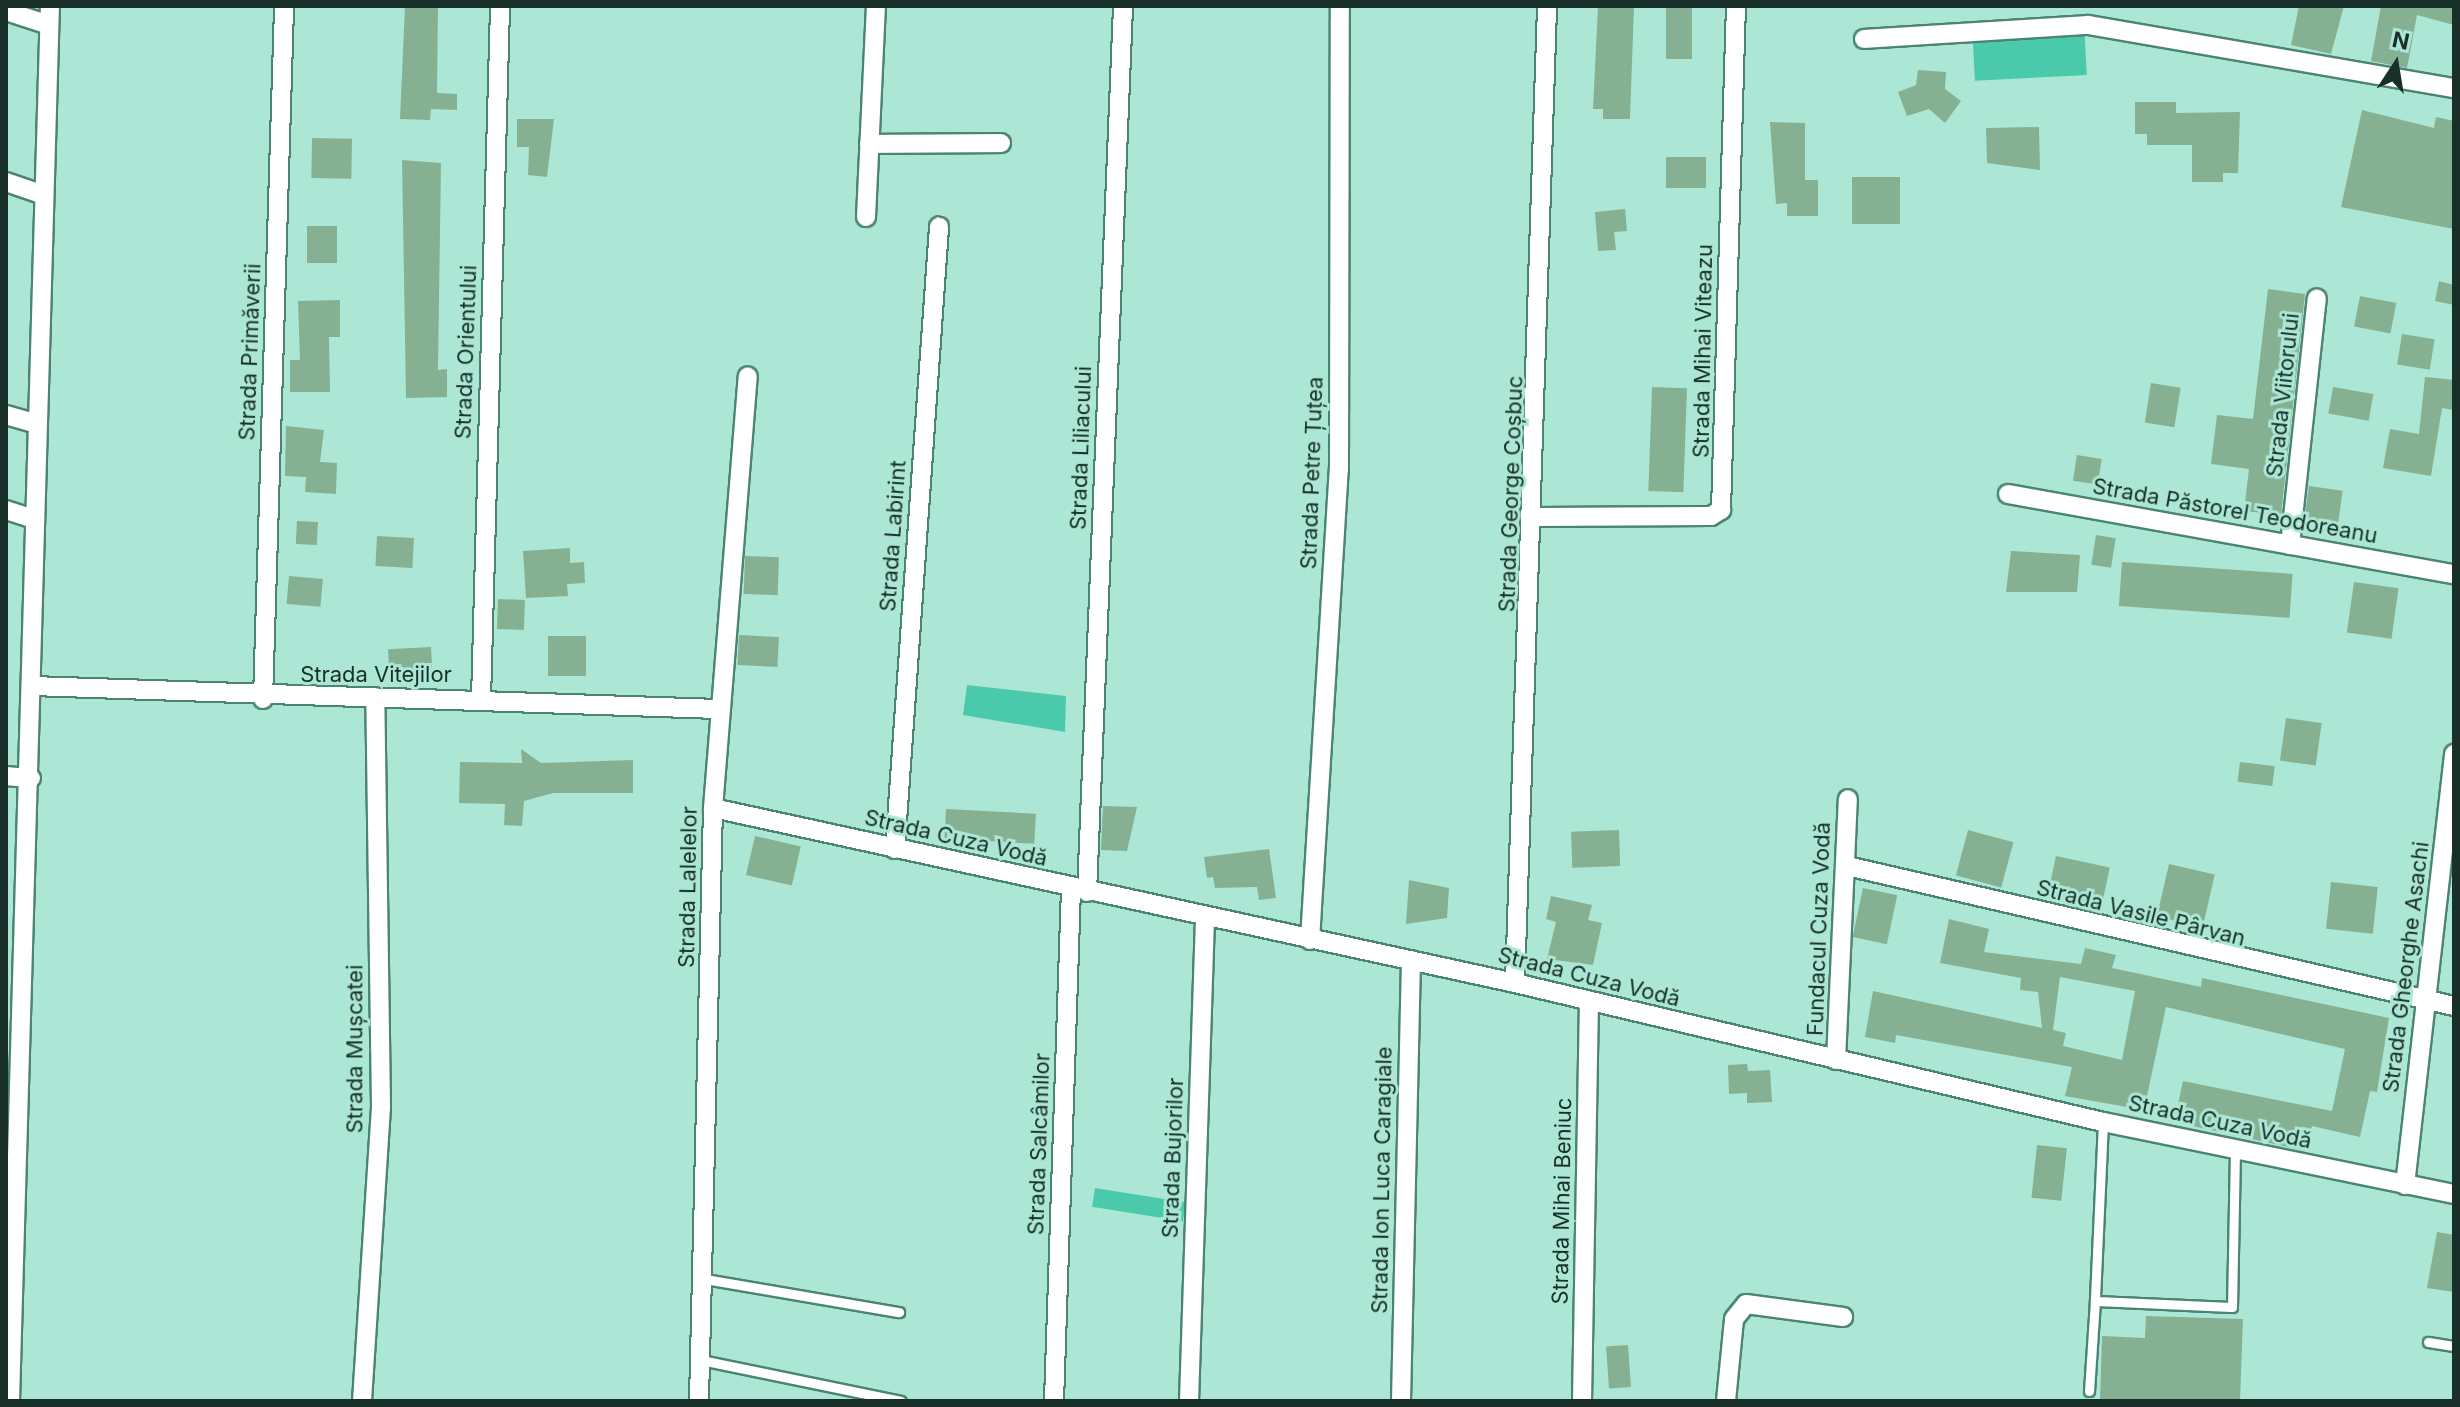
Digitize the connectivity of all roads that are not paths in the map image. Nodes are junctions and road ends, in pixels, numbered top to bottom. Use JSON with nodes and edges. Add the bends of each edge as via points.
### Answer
{"nodes":[{"id":1,"x":284,"y":6,"type":"edge"},
{"id":2,"x":500,"y":6,"type":"edge"},
{"id":3,"x":876,"y":6,"type":"edge"},
{"id":4,"x":1123,"y":6,"type":"edge"},
{"id":5,"x":1340,"y":6,"type":"edge"},
{"id":6,"x":1547,"y":6,"type":"edge"},
{"id":7,"x":1736,"y":6,"type":"edge"},
{"id":8,"x":6,"y":11,"type":"edge"},
{"id":9,"x":50,"y":15,"type":"edge"},
{"id":10,"x":1864,"y":39,"type":"dead end"},
{"id":11,"x":2454,"y":88,"type":"edge"},
{"id":12,"x":1001,"y":143,"type":"dead end"},
{"id":13,"x":869,"y":144,"type":"junction"},
{"id":14,"x":6,"y":182,"type":"edge"},
{"id":15,"x":41,"y":194,"type":"junction"},
{"id":16,"x":866,"y":217,"type":"dead end"},
{"id":17,"x":939,"y":227,"type":"dead end"},
{"id":18,"x":2317,"y":298,"type":"dead end"},
{"id":19,"x":748,"y":376,"type":"dead end"},
{"id":20,"x":6,"y":415,"type":"edge"},
{"id":21,"x":34,"y":423,"type":"junction"},
{"id":22,"x":2008,"y":494,"type":"dead end"},
{"id":23,"x":6,"y":510,"type":"edge"},
{"id":24,"x":1536,"y":517,"type":"junction"},
{"id":25,"x":31,"y":518,"type":"junction"},
{"id":26,"x":2290,"y":545,"type":"junction"},
{"id":27,"x":2454,"y":574,"type":"edge"},
{"id":28,"x":32,"y":686,"type":"junction"},
{"id":29,"x":375,"y":697,"type":"junction"},
{"id":30,"x":263,"y":699,"type":"junction"},
{"id":31,"x":481,"y":700,"type":"junction"},
{"id":32,"x":719,"y":709,"type":"junction"},
{"id":33,"x":2454,"y":754,"type":"edge"},
{"id":34,"x":6,"y":776,"type":"edge"},
{"id":35,"x":31,"y":778,"type":"junction"},
{"id":36,"x":1848,"y":799,"type":"dead end"},
{"id":37,"x":713,"y":808,"type":"junction"},
{"id":38,"x":2450,"y":824,"type":"edge"},
{"id":39,"x":895,"y":849,"type":"junction"},
{"id":40,"x":1847,"y":866,"type":"junction"},
{"id":41,"x":1079,"y":890,"type":"junction"},
{"id":42,"x":1205,"y":917,"type":"junction"},
{"id":43,"x":1310,"y":940,"type":"junction"},
{"id":44,"x":1411,"y":960,"type":"junction"},
{"id":45,"x":1515,"y":983,"type":"junction"},
{"id":46,"x":2426,"y":1001,"type":"junction"},
{"id":47,"x":1589,"y":1002,"type":"junction"},
{"id":48,"x":2454,"y":1006,"type":"edge"},
{"id":49,"x":1836,"y":1060,"type":"junction"},
{"id":50,"x":2103,"y":1122,"type":"junction"},
{"id":51,"x":2235,"y":1151,"type":"junction"},
{"id":52,"x":14,"y":1173,"type":"edge"},
{"id":53,"x":2405,"y":1185,"type":"junction"},
{"id":54,"x":2454,"y":1194,"type":"edge"},
{"id":55,"x":705,"y":1279,"type":"junction"},
{"id":56,"x":2095,"y":1301,"type":"junction"},
{"id":57,"x":899,"y":1312,"type":"dead end"},
{"id":58,"x":1843,"y":1317,"type":"dead end"},
{"id":59,"x":2428,"y":1342,"type":"dead end"},
{"id":60,"x":2454,"y":1346,"type":"edge"},
{"id":61,"x":701,"y":1360,"type":"junction"},
{"id":62,"x":2089,"y":1391,"type":"dead end"},
{"id":63,"x":10,"y":1401,"type":"edge"},
{"id":64,"x":362,"y":1401,"type":"edge"},
{"id":65,"x":699,"y":1401,"type":"edge"},
{"id":66,"x":901,"y":1401,"type":"edge"},
{"id":67,"x":1054,"y":1401,"type":"edge"},
{"id":68,"x":1189,"y":1401,"type":"edge"},
{"id":69,"x":1401,"y":1401,"type":"edge"},
{"id":70,"x":1582,"y":1401,"type":"edge"},
{"id":71,"x":1726,"y":1401,"type":"edge"}],
"edges":[{"from":1,"to":30,"type":"street","name":"Strada Primăverii"},
{"from":2,"to":31,"type":"street","name":"Strada Orientului"},
{"from":3,"to":13,"type":"street"},
{"from":4,"to":41,"type":"street","name":"Strada Liliacului"},
{"from":5,"to":43,"type":"street","name":"Strada Petre Țuțea","via":[[1339,469]]},
{"from":6,"to":24,"type":"street","name":"Strada George Coșbuc"},
{"from":7,"to":24,"type":"street","name":"Strada Mihai Viteazu","via":[[1721,510],[1711,516]]},
{"from":8,"to":9,"type":"street"},
{"from":9,"to":15,"type":"street"},
{"from":10,"to":11,"type":"street","via":[[2088,25]]},
{"from":12,"to":13,"type":"street"},
{"from":13,"to":16,"type":"street"},
{"from":14,"to":15,"type":"street"},
{"from":15,"to":21,"type":"street"},
{"from":17,"to":39,"type":"street","name":"Strada Labirint"},
{"from":18,"to":26,"type":"street","name":"Strada Viitorului"},
{"from":19,"to":32,"type":"street","name":"Strada Lalelelor"},
{"from":20,"to":21,"type":"street"},
{"from":21,"to":25,"type":"street"},
{"from":22,"to":26,"type":"street","name":"Strada Păstorel Teodoreanu"},
{"from":23,"to":25,"type":"street"},
{"from":24,"to":45,"type":"street","name":"Strada George Coșbuc"},
{"from":25,"to":28,"type":"street"},
{"from":26,"to":27,"type":"street","name":"Strada Păstorel Teodoreanu"},
{"from":28,"to":30,"type":"street","name":"Strada Vitejilor"},
{"from":28,"to":35,"type":"street"},
{"from":29,"to":30,"type":"street","name":"Strada Vitejilor"},
{"from":29,"to":31,"type":"street","name":"Strada Vitejilor"},
{"from":29,"to":64,"type":"street","name":"Strada Mușcatei","via":[[381,1107]]},
{"from":31,"to":32,"type":"street","name":"Strada Vitejilor"},
{"from":32,"to":37,"type":"street","name":"Strada Lalelelor"},
{"from":33,"to":38,"type":"street","name":"Strada Gheorghe Asachi"},
{"from":34,"to":35,"type":"street"},
{"from":35,"to":52,"type":"street"},
{"from":36,"to":40,"type":"street","name":"Fundacul Cuza Vodă"},
{"from":37,"to":39,"type":"street","name":"Strada Cuza Vodă"},
{"from":37,"to":55,"type":"street","name":"Strada Lalelelor"},
{"from":38,"to":46,"type":"street","name":"Strada Gheorghe Asachi"},
{"from":39,"to":41,"type":"street","name":"Strada Cuza Vodă"},
{"from":40,"to":46,"type":"street","name":"Strada Vasile Pârvan"},
{"from":40,"to":49,"type":"street","name":"Fundacul Cuza Vodă"},
{"from":41,"to":42,"type":"street","name":"Strada Cuza Vodă"},
{"from":41,"to":67,"type":"street","name":"Strada Salcâmilor"},
{"from":42,"to":43,"type":"street","name":"Strada Cuza Vodă"},
{"from":42,"to":68,"type":"street","name":"Strada Bujorilor"},
{"from":43,"to":44,"type":"street","name":"Strada Cuza Vodă"},
{"from":44,"to":45,"type":"street","name":"Strada Cuza Vodă"},
{"from":44,"to":69,"type":"street","name":"Strada Ion Luca Caragiale"},
{"from":45,"to":47,"type":"street","name":"Strada Cuza Vodă"},
{"from":46,"to":48,"type":"street","name":"Strada Vasile Pârvan"},
{"from":46,"to":53,"type":"street","name":"Strada Gheorghe Asachi"},
{"from":47,"to":49,"type":"street","name":"Strada Cuza Vodă"},
{"from":47,"to":70,"type":"street","name":"Strada Mihai Beniuc"},
{"from":49,"to":50,"type":"street","name":"Strada Cuza Vodă"},
{"from":50,"to":51,"type":"street","name":"Strada Cuza Vodă"},
{"from":50,"to":56,"type":"lane"},
{"from":51,"to":53,"type":"street","name":"Strada Cuza Vodă"},
{"from":51,"to":56,"type":"lane","via":[[2232,1307]]},
{"from":52,"to":63,"type":"street"},
{"from":53,"to":54,"type":"street","name":"Strada Cuza Vodă"},
{"from":55,"to":57,"type":"lane"},
{"from":55,"to":61,"type":"street","name":"Strada Lalelelor"},
{"from":56,"to":62,"type":"lane"},
{"from":58,"to":71,"type":"street","via":[[1746,1304],[1734,1319]]},
{"from":59,"to":60,"type":"lane"},
{"from":61,"to":65,"type":"street","name":"Strada Lalelelor"},
{"from":61,"to":66,"type":"lane"}]}
